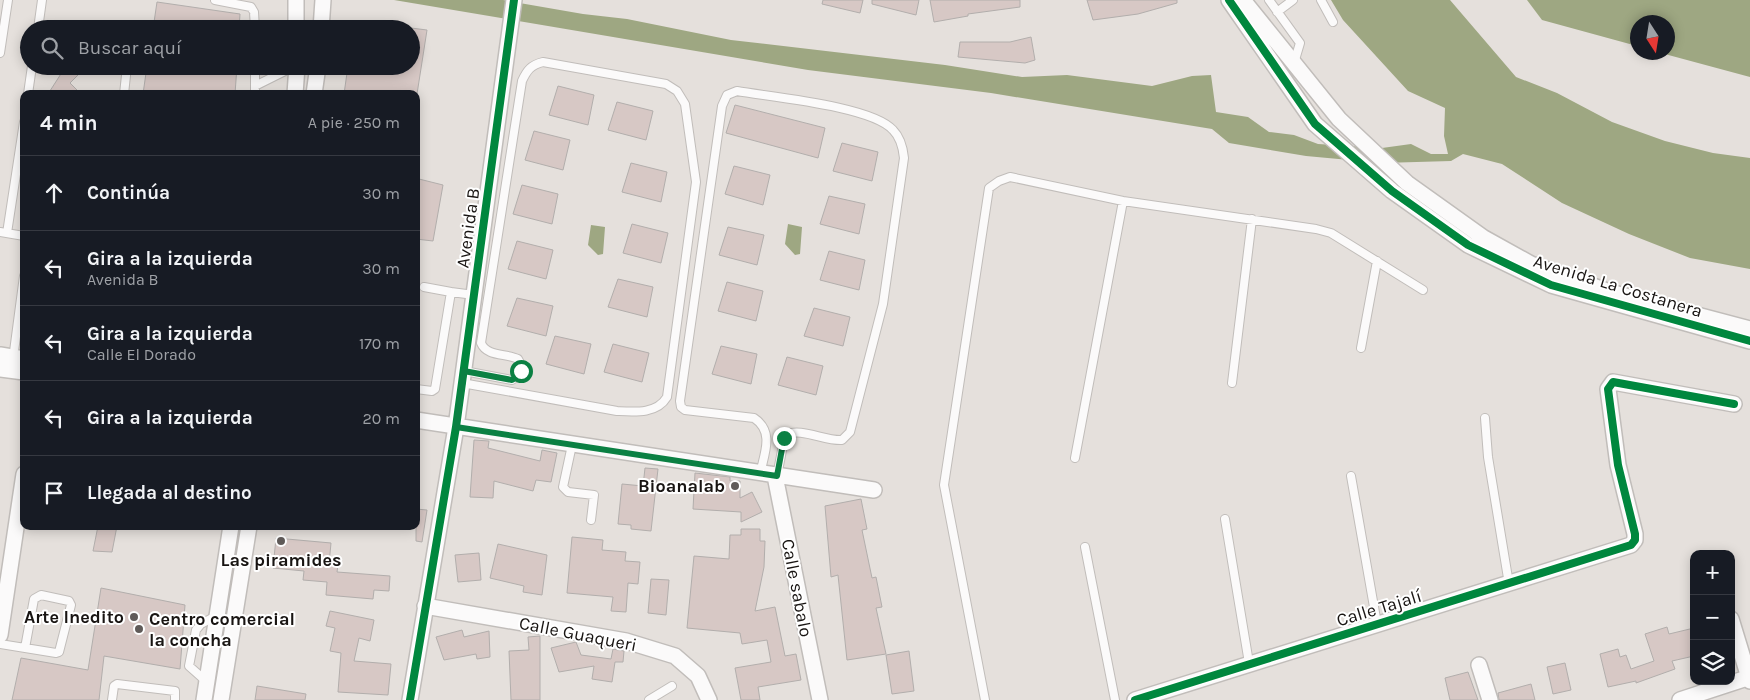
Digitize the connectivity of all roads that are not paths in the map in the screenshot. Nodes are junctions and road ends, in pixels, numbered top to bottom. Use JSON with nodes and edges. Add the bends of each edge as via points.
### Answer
{"nodes":[{"id":1,"x":8,"y":0,"type":"edge"},
{"id":2,"x":42,"y":0,"type":"edge"},
{"id":3,"x":215,"y":0,"type":"edge"},
{"id":4,"x":514,"y":0,"type":"edge"},
{"id":5,"x":1229,"y":0,"type":"edge"},
{"id":6,"x":1243,"y":0,"type":"edge"},
{"id":7,"x":1269,"y":0,"type":"edge"},
{"id":8,"x":1293,"y":0,"type":"edge"},
{"id":9,"x":1322,"y":0,"type":"edge"},
{"id":10,"x":323,"y":3,"type":"edge"},
{"id":11,"x":1277,"y":12,"type":"junction"},
{"id":12,"x":39,"y":20,"type":"edge"},
{"id":13,"x":254,"y":20,"type":"edge"},
{"id":14,"x":322,"y":20,"type":"edge"},
{"id":15,"x":1333,"y":22,"type":"dead end"},
{"id":16,"x":0,"y":53,"type":"edge"},
{"id":17,"x":1294,"y":63,"type":"junction"},
{"id":18,"x":31,"y":75,"type":"edge"},
{"id":19,"x":126,"y":75,"type":"edge"},
{"id":20,"x":255,"y":75,"type":"edge"},
{"id":21,"x":281,"y":75,"type":"edge"},
{"id":22,"x":296,"y":75,"type":"edge"},
{"id":23,"x":317,"y":75,"type":"edge"},
{"id":24,"x":29,"y":90,"type":"edge"},
{"id":25,"x":124,"y":90,"type":"edge"},
{"id":26,"x":255,"y":90,"type":"edge"},
{"id":27,"x":295,"y":90,"type":"edge"},
{"id":28,"x":315,"y":90,"type":"edge"},
{"id":29,"x":20,"y":143,"type":"edge"},
{"id":30,"x":1123,"y":201,"type":"junction"},
{"id":31,"x":1252,"y":219,"type":"junction"},
{"id":32,"x":3,"y":232,"type":"edge"},
{"id":33,"x":20,"y":235,"type":"edge"},
{"id":34,"x":1377,"y":261,"type":"junction"},
{"id":35,"x":424,"y":287,"type":"dead end"},
{"id":36,"x":1422,"y":290,"type":"dead end"},
{"id":37,"x":451,"y":292,"type":"junction"},
{"id":38,"x":474,"y":294,"type":"junction"},
{"id":39,"x":20,"y":305,"type":"edge"},
{"id":40,"x":1750,"y":330,"type":"edge"},
{"id":41,"x":1750,"y":341,"type":"edge"},
{"id":42,"x":1361,"y":348,"type":"dead end"},
{"id":43,"x":12,"y":364,"type":"edge"},
{"id":44,"x":463,"y":377,"type":"junction"},
{"id":45,"x":1232,"y":382,"type":"dead end"},
{"id":46,"x":420,"y":390,"type":"edge"},
{"id":47,"x":1734,"y":404,"type":"dead end"},
{"id":48,"x":1485,"y":418,"type":"dead end"},
{"id":49,"x":420,"y":421,"type":"edge"},
{"id":50,"x":456,"y":427,"type":"junction"},
{"id":51,"x":572,"y":445,"type":"junction"},
{"id":52,"x":1075,"y":458,"type":"dead end"},
{"id":53,"x":760,"y":474,"type":"junction"},
{"id":54,"x":776,"y":476,"type":"junction"},
{"id":55,"x":1351,"y":476,"type":"dead end"},
{"id":56,"x":20,"y":490,"type":"edge"},
{"id":57,"x":874,"y":490,"type":"dead end"},
{"id":58,"x":1225,"y":519,"type":"dead end"},
{"id":59,"x":591,"y":520,"type":"dead end"},
{"id":60,"x":230,"y":530,"type":"edge"},
{"id":61,"x":248,"y":530,"type":"edge"},
{"id":62,"x":6,"y":546,"type":"edge"},
{"id":63,"x":1085,"y":547,"type":"dead end"},
{"id":64,"x":1509,"y":585,"type":"junction"},
{"id":65,"x":425,"y":606,"type":"junction"},
{"id":66,"x":1377,"y":624,"type":"junction"},
{"id":67,"x":1735,"y":632,"type":"edge"},
{"id":68,"x":0,"y":634,"type":"edge"},
{"id":69,"x":0,"y":644,"type":"edge"},
{"id":70,"x":25,"y":648,"type":"junction"},
{"id":71,"x":1249,"y":663,"type":"junction"},
{"id":72,"x":1479,"y":665,"type":"dead end"},
{"id":73,"x":1750,"y":679,"type":"edge"},
{"id":74,"x":672,"y":686,"type":"dead end"},
{"id":75,"x":204,"y":694,"type":"edge"},
{"id":76,"x":112,"y":700,"type":"edge"},
{"id":77,"x":175,"y":700,"type":"edge"},
{"id":78,"x":221,"y":700,"type":"edge"},
{"id":79,"x":410,"y":700,"type":"edge"},
{"id":80,"x":649,"y":700,"type":"edge"},
{"id":81,"x":709,"y":700,"type":"edge"},
{"id":82,"x":820,"y":700,"type":"edge"},
{"id":83,"x":985,"y":700,"type":"edge"},
{"id":84,"x":1115,"y":700,"type":"edge"},
{"id":85,"x":1135,"y":700,"type":"edge"},
{"id":86,"x":1490,"y":700,"type":"edge"},
{"id":87,"x":1680,"y":700,"type":"edge"}],
"edges":[{"from":1,"to":16,"type":"lane"},
{"from":2,"to":12,"type":"lane"},
{"from":3,"to":13,"type":"lane","via":[[251,7]]},
{"from":4,"to":38,"type":"street","name":"Avenida B"},
{"from":5,"to":41,"type":"street","name":"Avenida La Costanera","via":[[1316,124],[1392,191],[1468,244],[1551,285]]},
{"from":6,"to":17,"type":"street","name":"Avenida La Costanera"},
{"from":7,"to":11,"type":"lane"},
{"from":8,"to":11,"type":"lane"},
{"from":9,"to":15,"type":"lane"},
{"from":10,"to":14,"type":"street"},
{"from":11,"to":17,"type":"lane","via":[[1300,44]]},
{"from":17,"to":40,"type":"street","name":"Avenida La Costanera","via":[[1339,119],[1407,182],[1484,238],[1531,264],[1610,292]]},
{"from":18,"to":24,"type":"lane"},
{"from":19,"to":25,"type":"lane"},
{"from":20,"to":26,"type":"lane"},
{"from":21,"to":26,"type":"lane"},
{"from":22,"to":27,"type":"street"},
{"from":23,"to":28,"type":"street"},
{"from":29,"to":32,"type":"lane"},
{"from":30,"to":31,"type":"lane"},
{"from":30,"to":52,"type":"lane"},
{"from":30,"to":83,"type":"lane","via":[[1010,177],[990,188],[944,485]]},
{"from":31,"to":34,"type":"lane","via":[[1331,233]]},
{"from":31,"to":45,"type":"lane"},
{"from":32,"to":33,"type":"lane"},
{"from":34,"to":36,"type":"lane"},
{"from":34,"to":42,"type":"lane"},
{"from":35,"to":37,"type":"lane"},
{"from":37,"to":38,"type":"lane"},
{"from":37,"to":46,"type":"lane","via":[[435,389]]},
{"from":38,"to":44,"type":"street","name":"Avenida B"},
{"from":39,"to":43,"type":"lane"},
{"from":44,"to":44,"type":"lane","via":[[617,411],[652,410],[664,402],[696,182],[684,104],[677,91],[666,84],[542,62],[526,71],[481,343],[491,353],[518,359],[521,371],[512,380]]},
{"from":44,"to":50,"type":"street","name":"Avenida B"},
{"from":47,"to":64,"type":"street","name":"Calle Tajalí","via":[[1613,382],[1608,389],[1618,465],[1635,540],[1631,545]]},
{"from":48,"to":64,"type":"lane","via":[[1488,457]]},
{"from":49,"to":50,"type":"street"},
{"from":50,"to":51,"type":"street"},
{"from":50,"to":65,"type":"street","name":"Avenida B"},
{"from":51,"to":53,"type":"street"},
{"from":51,"to":59,"type":"lane","via":[[563,487],[568,492],[594,495]]},
{"from":53,"to":54,"type":"street"},
{"from":53,"to":54,"type":"lane","via":[[768,440],[763,426],[754,418],[685,410],[680,401],[722,106],[727,95],[737,91],[837,108],[880,120],[899,137],[904,158],[883,304],[850,432],[842,440],[795,432],[785,435]]},
{"from":54,"to":57,"type":"street"},
{"from":54,"to":82,"type":"street","name":"Calle sabalo"},
{"from":55,"to":66,"type":"lane"},
{"from":56,"to":62,"type":"street"},
{"from":58,"to":71,"type":"lane"},
{"from":60,"to":75,"type":"street"},
{"from":61,"to":78,"type":"street"},
{"from":62,"to":68,"type":"street"},
{"from":63,"to":84,"type":"lane"},
{"from":64,"to":66,"type":"street","name":"Calle Tajalí"},
{"from":65,"to":79,"type":"street","name":"Avenida B"},
{"from":65,"to":81,"type":"street","name":"Calle Guaqueri","via":[[626,641],[674,656],[698,676]]},
{"from":66,"to":71,"type":"street","name":"Calle Tajalí"},
{"from":67,"to":73,"type":"street"},
{"from":69,"to":70,"type":"lane"},
{"from":70,"to":70,"type":"lane","via":[[59,652],[71,605],[69,601],[40,595],[34,599]]},
{"from":71,"to":85,"type":"street","name":"Calle Tajalí"},
{"from":72,"to":86,"type":"street"},
{"from":73,"to":87,"type":"street"},
{"from":74,"to":80,"type":"lane"},
{"from":76,"to":77,"type":"lane","via":[[117,684],[175,691]]}]}
